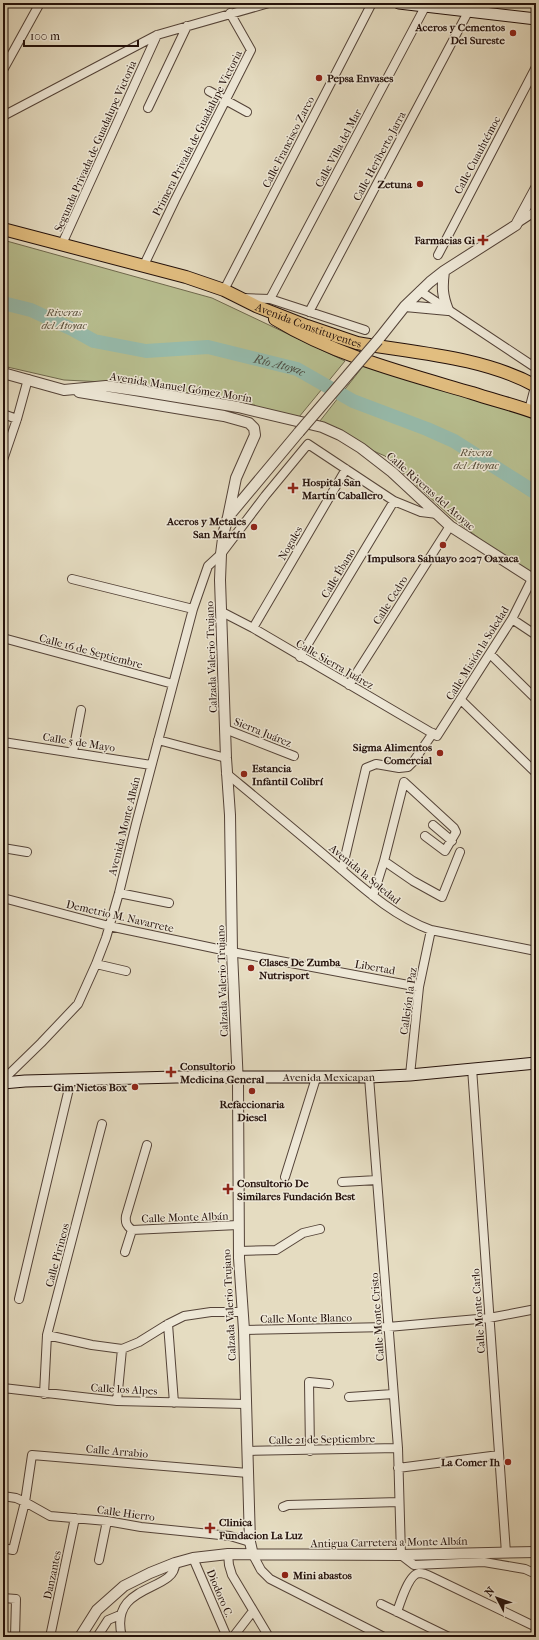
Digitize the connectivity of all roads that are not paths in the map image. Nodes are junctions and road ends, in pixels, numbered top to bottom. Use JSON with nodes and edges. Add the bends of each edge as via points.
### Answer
{"nodes":[{"id":1,"x":40,"y":3,"type":"edge"},
{"id":2,"x":269,"y":3,"type":"edge"},
{"id":3,"x":372,"y":3,"type":"edge"},
{"id":4,"x":399,"y":3,"type":"edge"},
{"id":5,"x":425,"y":7,"type":"junction"},
{"id":6,"x":468,"y":12,"type":"junction"},
{"id":7,"x":230,"y":14,"type":"junction"},
{"id":8,"x":536,"y":18,"type":"edge"},
{"id":9,"x":186,"y":26,"type":"junction"},
{"id":10,"x":157,"y":35,"type":"junction"},
{"id":11,"x":536,"y":67,"type":"edge"},
{"id":12,"x":3,"y":70,"type":"edge"},
{"id":13,"x":209,"y":91,"type":"dead end"},
{"id":14,"x":225,"y":100,"type":"junction"},
{"id":15,"x":148,"y":108,"type":"dead end"},
{"id":16,"x":247,"y":112,"type":"dead end"},
{"id":17,"x":3,"y":116,"type":"edge"},
{"id":18,"x":536,"y":188,"type":"edge"},
{"id":19,"x":536,"y":210,"type":"edge"},
{"id":20,"x":516,"y":225,"type":"junction"},
{"id":21,"x":3,"y":229,"type":"edge"},
{"id":22,"x":62,"y":244,"type":"junction"},
{"id":23,"x":438,"y":254,"type":"dead end"},
{"id":24,"x":144,"y":265,"type":"junction"},
{"id":25,"x":444,"y":271,"type":"junction"},
{"id":26,"x":224,"y":290,"type":"junction"},
{"id":27,"x":420,"y":291,"type":"junction"},
{"id":28,"x":242,"y":298,"type":"junction"},
{"id":29,"x":270,"y":299,"type":"junction"},
{"id":30,"x":256,"y":306,"type":"junction"},
{"id":31,"x":405,"y":306,"type":"junction"},
{"id":32,"x":448,"y":310,"type":"junction"},
{"id":33,"x":309,"y":312,"type":"junction"},
{"id":34,"x":365,"y":330,"type":"dead end"},
{"id":35,"x":536,"y":368,"type":"edge"},
{"id":36,"x":3,"y":373,"type":"edge"},
{"id":37,"x":28,"y":379,"type":"junction"},
{"id":38,"x":536,"y":385,"type":"edge"},
{"id":39,"x":64,"y":390,"type":"junction"},
{"id":40,"x":532,"y":412,"type":"edge"},
{"id":41,"x":3,"y":414,"type":"edge"},
{"id":42,"x":17,"y":419,"type":"junction"},
{"id":43,"x":308,"y":424,"type":"joint"},
{"id":44,"x":3,"y":460,"type":"edge"},
{"id":45,"x":346,"y":468,"type":"junction"},
{"id":46,"x":394,"y":501,"type":"junction"},
{"id":47,"x":437,"y":514,"type":"junction"},
{"id":48,"x":228,"y":517,"type":"junction"},
{"id":49,"x":450,"y":526,"type":"junction"},
{"id":50,"x":221,"y":554,"type":"junction"},
{"id":51,"x":72,"y":579,"type":"dead end"},
{"id":52,"x":534,"y":580,"type":"edge"},
{"id":53,"x":193,"y":609,"type":"junction"},
{"id":54,"x":222,"y":612,"type":"junction"},
{"id":55,"x":512,"y":619,"type":"junction"},
{"id":56,"x":253,"y":628,"type":"junction"},
{"id":57,"x":536,"y":635,"type":"edge"},
{"id":58,"x":3,"y":638,"type":"edge"},
{"id":59,"x":490,"y":654,"type":"junction"},
{"id":60,"x":300,"y":657,"type":"junction"},
{"id":61,"x":173,"y":684,"type":"junction"},
{"id":62,"x":349,"y":685,"type":"junction"},
{"id":63,"x":536,"y":699,"type":"edge"},
{"id":64,"x":461,"y":700,"type":"junction"},
{"id":65,"x":81,"y":710,"type":"dead end"},
{"id":66,"x":225,"y":729,"type":"junction"},
{"id":67,"x":435,"y":735,"type":"junction"},
{"id":68,"x":158,"y":740,"type":"junction"},
{"id":69,"x":3,"y":742,"type":"edge"},
{"id":70,"x":73,"y":752,"type":"junction"},
{"id":71,"x":294,"y":756,"type":"dead end"},
{"id":72,"x":226,"y":758,"type":"junction"},
{"id":73,"x":151,"y":765,"type":"junction"},
{"id":74,"x":226,"y":773,"type":"junction"},
{"id":75,"x":536,"y":773,"type":"edge"},
{"id":76,"x":433,"y":825,"type":"dead end"},
{"id":77,"x":425,"y":836,"type":"dead end"},
{"id":78,"x":452,"y":841,"type":"junction"},
{"id":79,"x":3,"y":848,"type":"edge"},
{"id":80,"x":27,"y":852,"type":"dead end"},
{"id":81,"x":460,"y":852,"type":"dead end"},
{"id":82,"x":384,"y":861,"type":"junction"},
{"id":83,"x":342,"y":870,"type":"junction"},
{"id":84,"x":119,"y":893,"type":"junction"},
{"id":85,"x":373,"y":896,"type":"junction"},
{"id":86,"x":3,"y":898,"type":"edge"},
{"id":87,"x":169,"y":903,"type":"dead end"},
{"id":88,"x":109,"y":926,"type":"junction"},
{"id":89,"x":430,"y":930,"type":"junction"},
{"id":90,"x":536,"y":951,"type":"edge"},
{"id":91,"x":232,"y":952,"type":"junction"},
{"id":92,"x":96,"y":964,"type":"junction"},
{"id":93,"x":126,"y":971,"type":"dead end"},
{"id":94,"x":419,"y":986,"type":"junction"},
{"id":95,"x":536,"y":1063,"type":"edge"},
{"id":96,"x":472,"y":1068,"type":"junction"},
{"id":97,"x":410,"y":1075,"type":"junction"},
{"id":98,"x":369,"y":1077,"type":"junction"},
{"id":99,"x":237,"y":1078,"type":"junction"},
{"id":100,"x":316,"y":1078,"type":"junction"},
{"id":101,"x":3,"y":1080,"type":"edge"},
{"id":102,"x":71,"y":1080,"type":"junction"},
{"id":103,"x":3,"y":1083,"type":"edge"},
{"id":104,"x":102,"y":1124,"type":"dead end"},
{"id":105,"x":147,"y":1145,"type":"dead end"},
{"id":106,"x":286,"y":1177,"type":"dead end"},
{"id":107,"x":377,"y":1180,"type":"junction"},
{"id":108,"x":342,"y":1182,"type":"dead end"},
{"id":109,"x":238,"y":1225,"type":"junction"},
{"id":110,"x":320,"y":1229,"type":"dead end"},
{"id":111,"x":132,"y":1230,"type":"junction"},
{"id":112,"x":239,"y":1251,"type":"junction"},
{"id":113,"x":126,"y":1252,"type":"dead end"},
{"id":114,"x":19,"y":1299,"type":"dead end"},
{"id":115,"x":536,"y":1309,"type":"edge"},
{"id":116,"x":243,"y":1312,"type":"junction"},
{"id":117,"x":489,"y":1318,"type":"junction"},
{"id":118,"x":168,"y":1324,"type":"junction"},
{"id":119,"x":388,"y":1327,"type":"junction"},
{"id":120,"x":244,"y":1330,"type":"junction"},
{"id":121,"x":47,"y":1335,"type":"junction"},
{"id":122,"x":122,"y":1349,"type":"junction"},
{"id":123,"x":329,"y":1384,"type":"dead end"},
{"id":124,"x":3,"y":1388,"type":"edge"},
{"id":125,"x":44,"y":1394,"type":"junction"},
{"id":126,"x":393,"y":1394,"type":"junction"},
{"id":127,"x":349,"y":1396,"type":"dead end"},
{"id":128,"x":117,"y":1401,"type":"junction"},
{"id":129,"x":174,"y":1403,"type":"junction"},
{"id":130,"x":245,"y":1404,"type":"junction"},
{"id":131,"x":398,"y":1448,"type":"junction"},
{"id":132,"x":247,"y":1451,"type":"junction"},
{"id":133,"x":310,"y":1451,"type":"junction"},
{"id":134,"x":499,"y":1455,"type":"junction"},
{"id":135,"x":398,"y":1468,"type":"junction"},
{"id":136,"x":248,"y":1473,"type":"junction"},
{"id":137,"x":3,"y":1496,"type":"edge"},
{"id":138,"x":25,"y":1502,"type":"junction"},
{"id":139,"x":400,"y":1502,"type":"junction"},
{"id":140,"x":286,"y":1506,"type":"dead end"},
{"id":141,"x":75,"y":1518,"type":"junction"},
{"id":142,"x":107,"y":1521,"type":"junction"},
{"id":143,"x":250,"y":1542,"type":"junction"},
{"id":144,"x":3,"y":1548,"type":"edge"},
{"id":145,"x":536,"y":1552,"type":"edge"},
{"id":146,"x":506,"y":1553,"type":"junction"},
{"id":147,"x":228,"y":1554,"type":"junction"},
{"id":148,"x":253,"y":1555,"type":"junction"},
{"id":149,"x":401,"y":1555,"type":"junction"},
{"id":150,"x":193,"y":1558,"type":"junction"},
{"id":151,"x":100,"y":1560,"type":"dead end"},
{"id":152,"x":175,"y":1563,"type":"junction"},
{"id":153,"x":536,"y":1574,"type":"edge"},
{"id":154,"x":3,"y":1598,"type":"edge"},
{"id":155,"x":381,"y":1604,"type":"dead end"},
{"id":156,"x":253,"y":1611,"type":"junction"},
{"id":157,"x":397,"y":1612,"type":"junction"},
{"id":158,"x":120,"y":1615,"type":"junction"},
{"id":159,"x":536,"y":1628,"type":"edge"},
{"id":160,"x":15,"y":1637,"type":"edge"},
{"id":161,"x":50,"y":1637,"type":"edge"},
{"id":162,"x":80,"y":1637,"type":"edge"},
{"id":163,"x":97,"y":1637,"type":"edge"},
{"id":164,"x":122,"y":1637,"type":"edge"},
{"id":165,"x":227,"y":1637,"type":"edge"},
{"id":166,"x":234,"y":1637,"type":"edge"},
{"id":167,"x":269,"y":1637,"type":"edge"},
{"id":168,"x":384,"y":1637,"type":"edge"},
{"id":169,"x":449,"y":1637,"type":"edge"}],
"edges":[{"from":1,"to":12,"type":"street"},
{"from":2,"to":7,"type":"street"},
{"from":3,"to":26,"type":"street","name":"Calle Francisco Zarco"},
{"from":4,"to":5,"type":"main road"},
{"from":5,"to":6,"type":"main road"},
{"from":5,"to":29,"type":"street","name":"Calle Villa del Mar"},
{"from":6,"to":8,"type":"main road"},
{"from":6,"to":33,"type":"street","name":"Calle Heriberto Jarra"},
{"from":7,"to":9,"type":"street"},
{"from":7,"to":14,"type":"street","name":"Primera Privada de Guadalupe Victoria","via":[[251,50]]},
{"from":9,"to":10,"type":"street"},
{"from":9,"to":15,"type":"street"},
{"from":10,"to":17,"type":"street"},
{"from":10,"to":22,"type":"street","name":"Segunda Privada de Guadalupe Victoria"},
{"from":11,"to":23,"type":"street","name":"Calle Cuauhtémoc"},
{"from":13,"to":14,"type":"street"},
{"from":14,"to":16,"type":"street"},
{"from":14,"to":24,"type":"street","name":"Primera Privada de Guadalupe Victoria"},
{"from":18,"to":20,"type":"street"},
{"from":19,"to":20,"type":"street"},
{"from":20,"to":25,"type":"street","name":"Calzada Valerio Trujano"},
{"from":21,"to":22,"type":"main road"},
{"from":22,"to":24,"type":"main road"},
{"from":24,"to":26,"type":"main road"},
{"from":25,"to":27,"type":"street","name":"Calzada Valerio Trujano"},
{"from":25,"to":32,"type":"street","via":[[443,298]]},
{"from":26,"to":28,"type":"main road"},
{"from":27,"to":31,"type":"street","name":"Calzada Valerio Trujano"},
{"from":27,"to":32,"type":"street"},
{"from":28,"to":29,"type":"street"},
{"from":28,"to":30,"type":"main road"},
{"from":29,"to":33,"type":"street"},
{"from":30,"to":38,"type":"main road","name":"Avenida Constituyentes","via":[[338,338],[485,366]]},
{"from":30,"to":40,"type":"main road","name":"Avenida Constituyentes","via":[[291,329],[375,365]]},
{"from":31,"to":32,"type":"street"},
{"from":31,"to":48,"type":"street","name":"Calzada Valerio Trujano","bridge":true},
{"from":32,"to":35,"type":"street"},
{"from":33,"to":34,"type":"street"},
{"from":36,"to":37,"type":"street","name":"Avenida Manuel Gómez Morín"},
{"from":37,"to":39,"type":"street","name":"Avenida Manuel Gómez Morín"},
{"from":37,"to":42,"type":"street"},
{"from":38,"to":40,"type":"street"},
{"from":39,"to":43,"type":"street","name":"Avenida Manuel Gómez Morín","via":[[106,386],[238,407]]},
{"from":39,"to":48,"type":"street","via":[[224,416],[250,423],[255,435],[236,478]]},
{"from":41,"to":42,"type":"street"},
{"from":42,"to":44,"type":"street"},
{"from":43,"to":47,"type":"street","name":"Calle Riveras del Atoyac","via":[[340,435],[361,448],[392,472]]},
{"from":45,"to":46,"type":"street"},
{"from":45,"to":50,"type":"street","name":"Avenida Monte Albán","via":[[308,444]]},
{"from":45,"to":56,"type":"street","name":"Nogales"},
{"from":46,"to":47,"type":"street","via":[[421,512]]},
{"from":46,"to":60,"type":"street","name":"Calle Ébano"},
{"from":47,"to":49,"type":"street","name":"Calle Riveras del Atoyac"},
{"from":48,"to":50,"type":"street","name":"Calzada Valerio Trujano"},
{"from":49,"to":52,"type":"street","name":"Calle Riveras del Atoyac"},
{"from":49,"to":62,"type":"street","name":"Calle Cedro"},
{"from":50,"to":53,"type":"street","name":"Avenida Monte Albán","via":[[208,566]]},
{"from":50,"to":54,"type":"street","name":"Calzada Valerio Trujano"},
{"from":51,"to":53,"type":"street"},
{"from":52,"to":55,"type":"street","name":"Calle Misión la Soledad"},
{"from":53,"to":61,"type":"street","name":"Avenida Monte Albán"},
{"from":54,"to":56,"type":"street","name":"Calle Sierra Juárez"},
{"from":54,"to":66,"type":"street","name":"Calzada Valerio Trujano"},
{"from":55,"to":57,"type":"street"},
{"from":55,"to":59,"type":"street","name":"Calle Misión la Soledad"},
{"from":56,"to":60,"type":"street","name":"Calle Sierra Juárez"},
{"from":58,"to":61,"type":"street","name":"Calle 16 de Septiembre"},
{"from":59,"to":63,"type":"street"},
{"from":59,"to":64,"type":"street","name":"Calle Misión la Soledad"},
{"from":60,"to":62,"type":"street","name":"Calle Sierra Juárez"},
{"from":61,"to":68,"type":"street","name":"Avenida Monte Albán"},
{"from":62,"to":67,"type":"street","name":"Calle Sierra Juárez"},
{"from":64,"to":67,"type":"street","name":"Calle Misión la Soledad"},
{"from":64,"to":75,"type":"street"},
{"from":65,"to":70,"type":"street"},
{"from":66,"to":71,"type":"street","name":"Sierra Juárez"},
{"from":66,"to":72,"type":"street","name":"Calzada Valerio Trujano"},
{"from":67,"to":83,"type":"street","name":"Calle Misión la Soledad","via":[[408,767],[376,764],[366,768]]},
{"from":68,"to":72,"type":"street"},
{"from":68,"to":73,"type":"street","name":"Avenida Monte Albán"},
{"from":69,"to":70,"type":"street","name":"Calle 5 de Mayo"},
{"from":70,"to":73,"type":"street","name":"Calle 5 de Mayo"},
{"from":72,"to":74,"type":"street","name":"Calzada Valerio Trujano"},
{"from":73,"to":84,"type":"street","name":"Avenida Monte Albán"},
{"from":74,"to":83,"type":"street","name":"Avenida la Soledad"},
{"from":74,"to":91,"type":"street","name":"Calzada Valerio Trujano","via":[[230,815]]},
{"from":76,"to":78,"type":"street"},
{"from":77,"to":78,"type":"street","via":[[445,851]]},
{"from":78,"to":82,"type":"street","via":[[456,832],[454,828],[404,782]]},
{"from":79,"to":80,"type":"street"},
{"from":81,"to":82,"type":"street","via":[[442,897]]},
{"from":82,"to":85,"type":"street"},
{"from":83,"to":85,"type":"street","name":"Avenida la Soledad"},
{"from":84,"to":87,"type":"street"},
{"from":84,"to":88,"type":"street","name":"Avenida Monte Albán"},
{"from":85,"to":89,"type":"street","name":"Avenida la Soledad","via":[[408,920]]},
{"from":86,"to":88,"type":"street","name":"Demetrio M. Navarrete"},
{"from":88,"to":91,"type":"street","name":"Demetrio M. Navarrete"},
{"from":88,"to":92,"type":"street","name":"Avenida Monte Albán"},
{"from":89,"to":90,"type":"street","name":"Avenida la Soledad"},
{"from":89,"to":94,"type":"street","name":"Callejón la Paz"},
{"from":91,"to":94,"type":"street","name":"Libertad"},
{"from":91,"to":99,"type":"street","name":"Calzada Valerio Trujano"},
{"from":92,"to":93,"type":"street"},
{"from":92,"to":101,"type":"street","name":"Avenida Monte Albán","via":[[78,1004]]},
{"from":94,"to":97,"type":"street","name":"Callejón la Paz"},
{"from":95,"to":96,"type":"main road","name":"Avenida Mexicapan"},
{"from":96,"to":97,"type":"main road","name":"Avenida Mexicapan"},
{"from":96,"to":117,"type":"street","name":"Calle Monte Carlo"},
{"from":97,"to":98,"type":"main road","name":"Avenida Mexicapan"},
{"from":98,"to":100,"type":"main road","name":"Avenida Mexicapan"},
{"from":98,"to":107,"type":"street","name":"Calle Monte Cristo"},
{"from":99,"to":100,"type":"main road","name":"Avenida Mexicapan"},
{"from":99,"to":102,"type":"main road","name":"Avenida Mexicapan"},
{"from":99,"to":109,"type":"street","name":"Calzada Valerio Trujano"},
{"from":100,"to":106,"type":"street"},
{"from":102,"to":103,"type":"main road","name":"Avenida Mexicapan"},
{"from":102,"to":114,"type":"street"},
{"from":104,"to":121,"type":"street","name":"Calle Pirineos"},
{"from":105,"to":111,"type":"street","via":[[125,1221]]},
{"from":107,"to":108,"type":"street"},
{"from":107,"to":119,"type":"street","name":"Calle Monte Cristo"},
{"from":109,"to":111,"type":"street","name":"Calle Monte Albán"},
{"from":109,"to":112,"type":"street","name":"Calzada Valerio Trujano"},
{"from":110,"to":112,"type":"street","via":[[303,1233],[276,1250]]},
{"from":111,"to":113,"type":"street"},
{"from":112,"to":116,"type":"street","name":"Calzada Valerio Trujano"},
{"from":115,"to":117,"type":"street","name":"Calle Monte Blanco"},
{"from":116,"to":118,"type":"street","via":[[211,1312],[184,1316]]},
{"from":116,"to":120,"type":"street","name":"Calzada Valerio Trujano"},
{"from":117,"to":119,"type":"street","name":"Calle Monte Blanco"},
{"from":117,"to":134,"type":"street","name":"Calle Monte Carlo"},
{"from":118,"to":122,"type":"street"},
{"from":118,"to":129,"type":"street"},
{"from":119,"to":120,"type":"street","name":"Calle Monte Blanco"},
{"from":119,"to":126,"type":"street","name":"Calle Monte Cristo"},
{"from":120,"to":130,"type":"street","name":"Calzada Valerio Trujano"},
{"from":121,"to":122,"type":"street"},
{"from":121,"to":125,"type":"street","name":"Calle Pirineos"},
{"from":122,"to":128,"type":"street"},
{"from":123,"to":133,"type":"street","via":[[308,1382]]},
{"from":124,"to":125,"type":"street","name":"Calle los Alpes"},
{"from":125,"to":128,"type":"street","name":"Calle los Alpes"},
{"from":126,"to":127,"type":"street"},
{"from":126,"to":131,"type":"street","name":"Calle Monte Cristo"},
{"from":128,"to":129,"type":"street","name":"Calle los Alpes"},
{"from":129,"to":130,"type":"street","name":"Calle los Alpes"},
{"from":130,"to":132,"type":"street","name":"Calzada Valerio Trujano"},
{"from":131,"to":133,"type":"street","name":"Calle 21 de Septiembre"},
{"from":131,"to":135,"type":"street","name":"Calle Monte Cristo"},
{"from":132,"to":133,"type":"street","name":"Calle 21 de Septiembre"},
{"from":132,"to":136,"type":"street","name":"Calzada Valerio Trujano"},
{"from":134,"to":135,"type":"street"},
{"from":134,"to":146,"type":"street","name":"Calle Monte Carlo"},
{"from":135,"to":139,"type":"street","name":"Calle Monte Cristo"},
{"from":136,"to":138,"type":"street","name":"Calle Arrabio","via":[[32,1455]]},
{"from":136,"to":143,"type":"street","name":"Calzada Valerio Trujano"},
{"from":137,"to":138,"type":"street","name":"Calle Hierro"},
{"from":138,"to":141,"type":"street","name":"Calle Hierro","via":[[50,1516]]},
{"from":138,"to":144,"type":"street","via":[[13,1550]]},
{"from":139,"to":140,"type":"street"},
{"from":139,"to":149,"type":"street","name":"Calle Monte Cristo"},
{"from":141,"to":142,"type":"street","name":"Calle Hierro"},
{"from":141,"to":161,"type":"street","name":"Danzantes"},
{"from":142,"to":143,"type":"street","name":"Calle Hierro","via":[[230,1536]]},
{"from":142,"to":151,"type":"street"},
{"from":143,"to":148,"type":"street","name":"Calzada Valerio Trujano"},
{"from":145,"to":146,"type":"street","name":"Antigua Carretera a Monte Albán"},
{"from":146,"to":149,"type":"street","name":"Antigua Carretera a Monte Albán"},
{"from":147,"to":148,"type":"street","name":"Antigua Carretera a Monte Albán"},
{"from":147,"to":150,"type":"street","name":"Antigua Carretera a Monte Albán"},
{"from":147,"to":156,"type":"street","via":[[232,1575]]},
{"from":148,"to":149,"type":"street","name":"Antigua Carretera a Monte Albán"},
{"from":148,"to":168,"type":"street","via":[[261,1570],[270,1579]]},
{"from":149,"to":153,"type":"street","via":[[414,1565],[484,1562],[525,1569]]},
{"from":150,"to":152,"type":"street","name":"Antigua Carretera a Monte Albán"},
{"from":150,"to":165,"type":"street","name":"Diodoro C."},
{"from":152,"to":158,"type":"street","via":[[172,1575],[131,1599]]},
{"from":152,"to":162,"type":"street","name":"Antigua Carretera a Monte Albán","via":[[124,1586],[97,1610]]},
{"from":154,"to":160,"type":"street","via":[[16,1599]]},
{"from":155,"to":157,"type":"street"},
{"from":156,"to":166,"type":"street"},
{"from":156,"to":167,"type":"street"},
{"from":157,"to":159,"type":"street","via":[[411,1580],[419,1573],[426,1574]]},
{"from":157,"to":169,"type":"street"},
{"from":158,"to":163,"type":"street","via":[[108,1620]]},
{"from":158,"to":164,"type":"street","via":[[119,1628]]}]}
